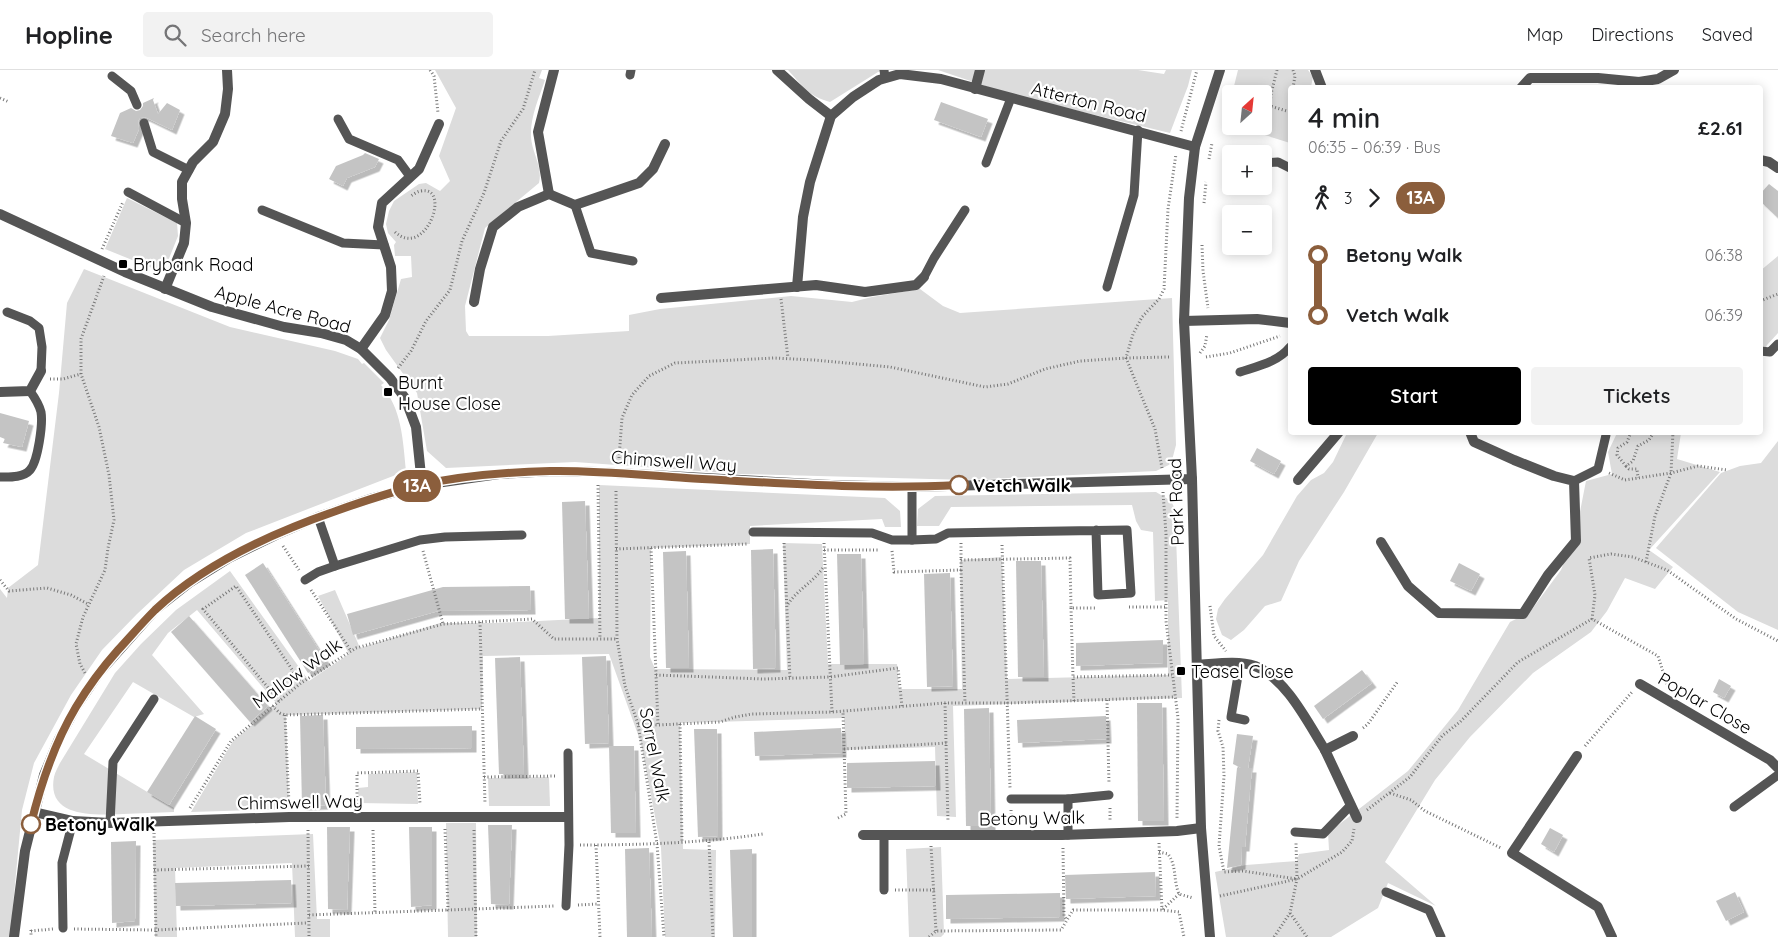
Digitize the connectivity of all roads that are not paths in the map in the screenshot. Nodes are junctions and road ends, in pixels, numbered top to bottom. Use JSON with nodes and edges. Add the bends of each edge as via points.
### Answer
{"nodes":[{"id":1,"x":227,"y":70,"type":"edge"},
{"id":2,"x":554,"y":70,"type":"edge"},
{"id":3,"x":778,"y":70,"type":"edge"},
{"id":4,"x":980,"y":70,"type":"edge"},
{"id":5,"x":1220,"y":70,"type":"edge"},
{"id":6,"x":1315,"y":70,"type":"edge"},
{"id":7,"x":1674,"y":70,"type":"edge"},
{"id":8,"x":885,"y":74,"type":"edge"},
{"id":9,"x":1528,"y":74,"type":"edge"},
{"id":10,"x":112,"y":76,"type":"dead end"},
{"id":11,"x":1658,"y":79,"type":"edge"},
{"id":12,"x":1321,"y":85,"type":"edge"},
{"id":13,"x":974,"y":89,"type":"junction"},
{"id":14,"x":1011,"y":98,"type":"junction"},
{"id":15,"x":137,"y":105,"type":"dead end"},
{"id":16,"x":831,"y":116,"type":"junction"},
{"id":17,"x":338,"y":119,"type":"dead end"},
{"id":18,"x":144,"y":123,"type":"dead end"},
{"id":19,"x":439,"y":124,"type":"road end"},
{"id":20,"x":1138,"y":130,"type":"junction"},
{"id":21,"x":665,"y":144,"type":"dead end"},
{"id":22,"x":1195,"y":147,"type":"junction"},
{"id":23,"x":1763,"y":161,"type":"edge"},
{"id":24,"x":1272,"y":162,"type":"edge"},
{"id":25,"x":986,"y":163,"type":"dead end"},
{"id":26,"x":1288,"y":167,"type":"edge"},
{"id":27,"x":1778,"y":168,"type":"edge"},
{"id":28,"x":189,"y":170,"type":"junction"},
{"id":29,"x":410,"y":176,"type":"junction"},
{"id":30,"x":128,"y":192,"type":"road end"},
{"id":31,"x":549,"y":194,"type":"junction"},
{"id":32,"x":575,"y":205,"type":"junction"},
{"id":33,"x":262,"y":210,"type":"dead end"},
{"id":34,"x":965,"y":210,"type":"dead end"},
{"id":35,"x":0,"y":214,"type":"edge"},
{"id":36,"x":186,"y":223,"type":"junction"},
{"id":37,"x":384,"y":245,"type":"junction"},
{"id":38,"x":633,"y":261,"type":"dead end"},
{"id":39,"x":924,"y":277,"type":"joint"},
{"id":40,"x":798,"y":287,"type":"junction"},
{"id":41,"x":1107,"y":287,"type":"dead end"},
{"id":42,"x":165,"y":289,"type":"junction"},
{"id":43,"x":661,"y":298,"type":"dead end"},
{"id":44,"x":474,"y":302,"type":"dead end"},
{"id":45,"x":7,"y":312,"type":"dead end"},
{"id":46,"x":1184,"y":321,"type":"junction"},
{"id":47,"x":1288,"y":323,"type":"edge"},
{"id":48,"x":1778,"y":344,"type":"edge"},
{"id":49,"x":361,"y":349,"type":"junction"},
{"id":50,"x":1288,"y":349,"type":"edge"},
{"id":51,"x":1763,"y":351,"type":"edge"},
{"id":52,"x":1240,"y":372,"type":"dead end"},
{"id":53,"x":39,"y":375,"type":"joint"},
{"id":54,"x":30,"y":391,"type":"junction"},
{"id":55,"x":0,"y":392,"type":"edge"},
{"id":56,"x":1336,"y":435,"type":"edge"},
{"id":57,"x":1471,"y":435,"type":"edge"},
{"id":58,"x":1606,"y":435,"type":"dead end"},
{"id":59,"x":0,"y":477,"type":"edge"},
{"id":60,"x":1192,"y":479,"type":"junction"},
{"id":61,"x":1298,"y":480,"type":"dead end"},
{"id":62,"x":1574,"y":481,"type":"junction"},
{"id":63,"x":422,"y":484,"type":"junction"},
{"id":64,"x":912,"y":487,"type":"junction"},
{"id":65,"x":318,"y":517,"type":"junction"},
{"id":66,"x":1096,"y":530,"type":"junction"},
{"id":67,"x":753,"y":532,"type":"road end"},
{"id":68,"x":522,"y":535,"type":"dead end"},
{"id":69,"x":912,"y":540,"type":"junction"},
{"id":70,"x":1381,"y":542,"type":"dead end"},
{"id":71,"x":334,"y":566,"type":"junction"},
{"id":72,"x":305,"y":580,"type":"road end"},
{"id":73,"x":1235,"y":664,"type":"junction"},
{"id":74,"x":1197,"y":665,"type":"junction"},
{"id":75,"x":1640,"y":684,"type":"road end"},
{"id":76,"x":154,"y":699,"type":"dead end"},
{"id":77,"x":1245,"y":720,"type":"dead end"},
{"id":78,"x":1353,"y":736,"type":"road end"},
{"id":79,"x":1325,"y":750,"type":"junction"},
{"id":80,"x":568,"y":753,"type":"dead end"},
{"id":81,"x":1576,"y":756,"type":"road end"},
{"id":82,"x":1778,"y":768,"type":"edge"},
{"id":83,"x":1778,"y":775,"type":"edge"},
{"id":84,"x":1110,"y":795,"type":"road end"},
{"id":85,"x":1011,"y":799,"type":"road end"},
{"id":86,"x":1068,"y":799,"type":"junction"},
{"id":87,"x":1351,"y":805,"type":"junction"},
{"id":88,"x":1734,"y":807,"type":"dead end"},
{"id":89,"x":34,"y":812,"type":"junction"},
{"id":90,"x":568,"y":817,"type":"junction"},
{"id":91,"x":1357,"y":818,"type":"road end"},
{"id":92,"x":73,"y":821,"type":"junction"},
{"id":93,"x":110,"y":823,"type":"junction"},
{"id":94,"x":1201,"y":828,"type":"junction"},
{"id":95,"x":1295,"y":832,"type":"road end"},
{"id":96,"x":1065,"y":835,"type":"junction"},
{"id":97,"x":863,"y":836,"type":"dead end"},
{"id":98,"x":884,"y":836,"type":"junction"},
{"id":99,"x":884,"y":890,"type":"road end"},
{"id":100,"x":1386,"y":892,"type":"dead end"},
{"id":101,"x":566,"y":906,"type":"road end"},
{"id":102,"x":62,"y":928,"type":"road end"},
{"id":103,"x":14,"y":937,"type":"edge"},
{"id":104,"x":1210,"y":937,"type":"edge"},
{"id":105,"x":1441,"y":937,"type":"edge"},
{"id":106,"x":1612,"y":937,"type":"edge"}],
"edges":[{"from":1,"to":28,"type":"street","via":[[225,114],[214,142]]},
{"from":2,"to":31,"type":"street","via":[[538,132]]},
{"from":3,"to":16,"type":"street"},
{"from":4,"to":13,"type":"street"},
{"from":5,"to":22,"type":"street","name":"Park Road"},
{"from":6,"to":12,"type":"street"},
{"from":7,"to":11,"type":"street"},
{"from":8,"to":13,"type":"street","name":"Atterton Road","via":[[941,80]]},
{"from":8,"to":16,"type":"street","name":"Atterton Road"},
{"from":9,"to":11,"type":"street","via":[[1640,82]]},
{"from":10,"to":15,"type":"lane","via":[[131,91]]},
{"from":13,"to":14,"type":"street","name":"Atterton Road"},
{"from":14,"to":20,"type":"street","name":"Atterton Road"},
{"from":14,"to":25,"type":"lane"},
{"from":16,"to":40,"type":"street","via":[[810,182],[803,217]]},
{"from":17,"to":29,"type":"lane","via":[[349,139],[398,160]]},
{"from":18,"to":28,"type":"lane","via":[[153,152]]},
{"from":19,"to":29,"type":"street","via":[[418,168]]},
{"from":20,"to":22,"type":"street","name":"Atterton Road"},
{"from":20,"to":41,"type":"lane","via":[[1134,195]]},
{"from":21,"to":32,"type":"street","via":[[653,169],[639,183]]},
{"from":22,"to":46,"type":"street","name":"Park Road","via":[[1189,198]]},
{"from":23,"to":27,"type":"street"},
{"from":24,"to":26,"type":"lane"},
{"from":28,"to":36,"type":"street","via":[[182,182]]},
{"from":29,"to":37,"type":"street","via":[[382,203],[378,227]]},
{"from":30,"to":36,"type":"lane"},
{"from":31,"to":32,"type":"street"},
{"from":31,"to":44,"type":"street","via":[[518,207],[493,227]]},
{"from":32,"to":38,"type":"lane","via":[[591,253]]},
{"from":33,"to":37,"type":"lane","via":[[343,243]]},
{"from":34,"to":39,"type":"lane"},
{"from":35,"to":42,"type":"street","name":"Apple Acre Road"},
{"from":36,"to":42,"type":"street","via":[[184,243]]},
{"from":37,"to":49,"type":"street","via":[[391,267],[392,291],[385,315]]},
{"from":39,"to":40,"type":"street","via":[[916,285],[865,292],[816,285]]},
{"from":40,"to":43,"type":"street"},
{"from":42,"to":49,"type":"street","name":"Apple Acre Road","via":[[212,307],[346,340]]},
{"from":45,"to":53,"type":"lane","via":[[39,328],[42,353]]},
{"from":46,"to":47,"type":"street","via":[[1257,319]]},
{"from":46,"to":60,"type":"street","name":"Park Road"},
{"from":48,"to":51,"type":"lane","via":[[1770,352]]},
{"from":49,"to":63,"type":"street","name":"Apple Acre Road","via":[[405,398],[416,427]]},
{"from":50,"to":52,"type":"lane","via":[[1276,360]]},
{"from":53,"to":54,"type":"street"},
{"from":54,"to":55,"type":"street"},
{"from":54,"to":59,"type":"lane","via":[[41,414],[35,459],[30,470],[17,476]]},
{"from":56,"to":61,"type":"street"},
{"from":57,"to":62,"type":"street","via":[[1474,442],[1514,460]]},
{"from":58,"to":62,"type":"lane","via":[[1598,469]]},
{"from":60,"to":64,"type":"street","name":"Chimswell Way"},
{"from":60,"to":74,"type":"street","name":"Park Road"},
{"from":62,"to":70,"type":"street","via":[[1576,541],[1522,614],[1440,613],[1408,586]]},
{"from":63,"to":64,"type":"street","name":"Chimswell Way","via":[[553,471]]},
{"from":63,"to":65,"type":"street","name":"Chimswell Way"},
{"from":64,"to":69,"type":"lane"},
{"from":65,"to":71,"type":"lane"},
{"from":65,"to":89,"type":"street","name":"Chimswell Way","via":[[229,558],[189,583],[156,609],[129,637],[98,672],[58,739]]},
{"from":66,"to":66,"type":"lane","via":[[1127,530],[1131,593],[1098,595]]},
{"from":66,"to":69,"type":"lane","via":[[948,532],[936,540]]},
{"from":67,"to":69,"type":"lane","via":[[872,533],[892,540]]},
{"from":68,"to":71,"type":"lane","via":[[420,540]]},
{"from":71,"to":72,"type":"lane"},
{"from":73,"to":74,"type":"street"},
{"from":73,"to":77,"type":"lane","via":[[1230,717]]},
{"from":73,"to":79,"type":"street","via":[[1255,666],[1283,685]]},
{"from":74,"to":94,"type":"street","name":"Park Road"},
{"from":75,"to":82,"type":"street","name":"Poplar Close","via":[[1770,760]]},
{"from":76,"to":93,"type":"lane","via":[[113,762]]},
{"from":78,"to":79,"type":"street"},
{"from":79,"to":87,"type":"street"},
{"from":80,"to":90,"type":"lane"},
{"from":81,"to":106,"type":"street","via":[[1512,853],[1598,908]]},
{"from":83,"to":88,"type":"lane"},
{"from":84,"to":86,"type":"lane"},
{"from":85,"to":86,"type":"lane"},
{"from":86,"to":96,"type":"lane"},
{"from":87,"to":91,"type":"street"},
{"from":87,"to":95,"type":"lane","via":[[1323,834]]},
{"from":89,"to":92,"type":"street","name":"Chimswell Way"},
{"from":89,"to":103,"type":"street","name":"Chimswell Way","via":[[24,851]]},
{"from":90,"to":93,"type":"street","name":"Chimswell Way","via":[[289,817]]},
{"from":90,"to":101,"type":"lane"},
{"from":92,"to":93,"type":"street","name":"Chimswell Way"},
{"from":92,"to":102,"type":"lane","via":[[62,863]]},
{"from":94,"to":96,"type":"street","name":"Betony Walk"},
{"from":94,"to":104,"type":"street","name":"Park Road"},
{"from":96,"to":98,"type":"street","name":"Betony Walk"},
{"from":97,"to":98,"type":"street","name":"Betony Walk"},
{"from":98,"to":99,"type":"lane"},
{"from":100,"to":105,"type":"lane","via":[[1429,910]]}]}
